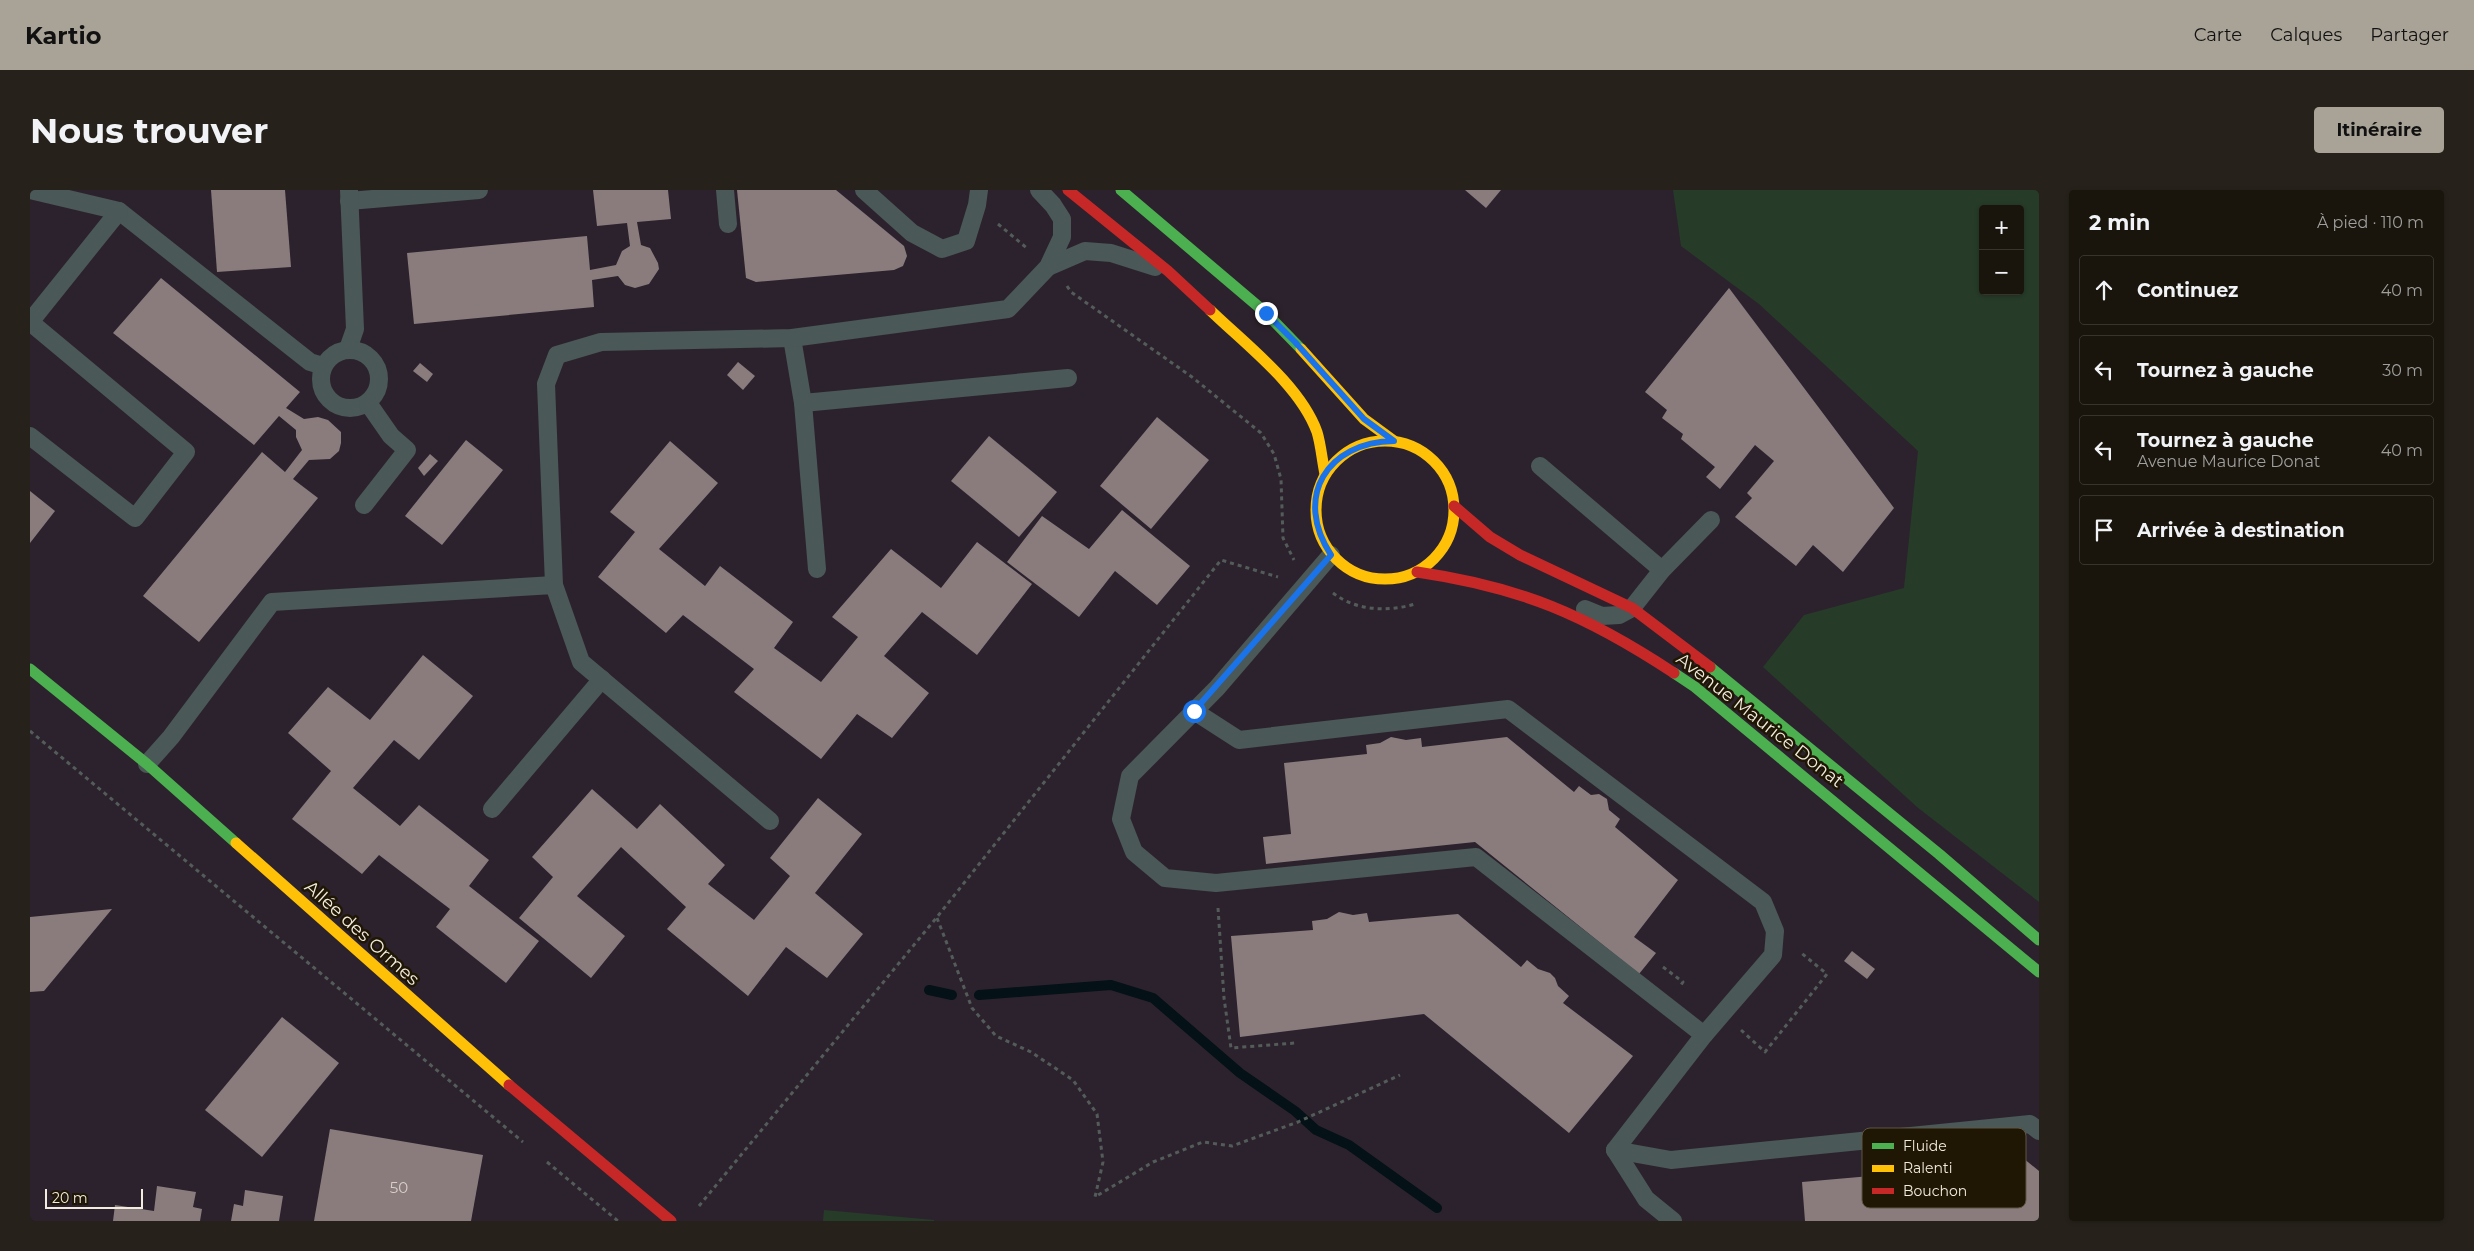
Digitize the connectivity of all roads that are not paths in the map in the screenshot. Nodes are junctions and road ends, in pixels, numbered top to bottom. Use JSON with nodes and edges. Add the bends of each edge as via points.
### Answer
{"nodes":[{"id":1,"x":30,"y":190,"type":"edge"},
{"id":2,"x":479,"y":190,"type":"edge"},
{"id":3,"x":726,"y":190,"type":"edge"},
{"id":4,"x":864,"y":190,"type":"edge"},
{"id":5,"x":978,"y":190,"type":"edge"},
{"id":6,"x":1039,"y":190,"type":"edge"},
{"id":7,"x":1068,"y":190,"type":"edge"},
{"id":8,"x":1121,"y":190,"type":"edge"},
{"id":9,"x":349,"y":196,"type":"edge"},
{"id":10,"x":119,"y":211,"type":"junction"},
{"id":11,"x":728,"y":224,"type":"dead end"},
{"id":12,"x":1048,"y":267,"type":"junction"},
{"id":13,"x":1168,"y":271,"type":"junction"},
{"id":14,"x":30,"y":322,"type":"edge"},
{"id":15,"x":792,"y":338,"type":"junction"},
{"id":16,"x":348,"y":349,"type":"junction"},
{"id":17,"x":324,"y":366,"type":"junction"},
{"id":18,"x":1068,"y":378,"type":"dead end"},
{"id":19,"x":803,"y":402,"type":"junction"},
{"id":20,"x":368,"y":403,"type":"junction"},
{"id":21,"x":30,"y":436,"type":"edge"},
{"id":22,"x":1394,"y":441,"type":"junction"},
{"id":23,"x":1540,"y":466,"type":"dead end"},
{"id":24,"x":1325,"y":474,"type":"junction"},
{"id":25,"x":364,"y":505,"type":"dead end"},
{"id":26,"x":1454,"y":506,"type":"junction"},
{"id":27,"x":1711,"y":520,"type":"dead end"},
{"id":28,"x":1331,"y":555,"type":"junction"},
{"id":29,"x":817,"y":569,"type":"dead end"},
{"id":30,"x":1662,"y":570,"type":"junction"},
{"id":31,"x":1417,"y":572,"type":"junction"},
{"id":32,"x":554,"y":585,"type":"junction"},
{"id":33,"x":1549,"y":604,"type":"junction"},
{"id":34,"x":1632,"y":608,"type":"junction"},
{"id":35,"x":30,"y":669,"type":"edge"},
{"id":36,"x":602,"y":679,"type":"junction"},
{"id":37,"x":1194,"y":711,"type":"junction"},
{"id":38,"x":147,"y":764,"type":"junction"},
{"id":39,"x":492,"y":809,"type":"dead end"},
{"id":40,"x":770,"y":821,"type":"dead end"},
{"id":41,"x":2039,"y":940,"type":"edge"},
{"id":42,"x":2039,"y":972,"type":"edge"},
{"id":43,"x":1704,"y":1034,"type":"junction"},
{"id":44,"x":1990,"y":1128,"type":"edge"},
{"id":45,"x":2039,"y":1131,"type":"edge"},
{"id":46,"x":1862,"y":1141,"type":"edge"},
{"id":47,"x":1615,"y":1150,"type":"junction"},
{"id":48,"x":671,"y":1221,"type":"edge"},
{"id":49,"x":1673,"y":1221,"type":"edge"}],
"edges":[{"from":1,"to":10,"type":"lane"},
{"from":2,"to":9,"type":"lane"},
{"from":3,"to":11,"type":"lane"},
{"from":4,"to":5,"type":"lane","via":[[912,232],[942,249],[966,240]]},
{"from":6,"to":12,"type":"lane","via":[[1053,204],[1062,220],[1062,237]]},
{"from":7,"to":13,"type":"main road"},
{"from":8,"to":22,"type":"main road","via":[[1266,313],[1364,419]]},
{"from":9,"to":16,"type":"lane","via":[[355,329]]},
{"from":10,"to":14,"type":"lane"},
{"from":10,"to":17,"type":"lane","via":[[310,362]]},
{"from":12,"to":13,"type":"lane","via":[[1086,251],[1111,253]]},
{"from":12,"to":15,"type":"lane","via":[[1008,309]]},
{"from":13,"to":24,"type":"main road","via":[[1279,376],[1308,413],[1317,433]]},
{"from":14,"to":21,"type":"lane","via":[[186,452],[135,518]]},
{"from":15,"to":19,"type":"lane"},
{"from":15,"to":32,"type":"lane","via":[[601,342],[557,355],[546,384]]},
{"from":16,"to":17,"type":"lane","via":[[336,352]]},
{"from":16,"to":20,"type":"lane","via":[[367,355],[377,366],[380,380],[375,395]]},
{"from":17,"to":20,"type":"lane","via":[[321,381],[327,396],[340,406],[356,408]]},
{"from":18,"to":19,"type":"lane"},
{"from":19,"to":29,"type":"lane"},
{"from":20,"to":25,"type":"lane","via":[[391,436],[407,450]]},
{"from":22,"to":24,"type":"main road","via":[[1354,448]]},
{"from":22,"to":26,"type":"main road","via":[[1418,449],[1437,463],[1452,490]]},
{"from":23,"to":30,"type":"lane"},
{"from":24,"to":28,"type":"main road","via":[[1318,490],[1316,524]]},
{"from":26,"to":31,"type":"main road","via":[[1453,526],[1446,544],[1434,560]]},
{"from":26,"to":34,"type":"main road","name":"Avenue Maurice Donat","via":[[1505,546]]},
{"from":27,"to":30,"type":"lane"},
{"from":28,"to":31,"type":"main road","via":[[1349,570],[1371,579],[1395,579]]},
{"from":28,"to":37,"type":"lane"},
{"from":30,"to":34,"type":"lane"},
{"from":31,"to":33,"type":"main road","name":"Avenue Maurice Donat","via":[[1459,578]]},
{"from":32,"to":36,"type":"lane","via":[[581,662]]},
{"from":32,"to":38,"type":"lane","via":[[272,602]]},
{"from":33,"to":34,"type":"lane","via":[[1564,600],[1602,616],[1619,615]]},
{"from":33,"to":42,"type":"main road","name":"Avenue Maurice Donat","via":[[1632,647],[1695,687]]},
{"from":34,"to":41,"type":"main road","name":"Avenue Maurice Donat","via":[[1733,686]]},
{"from":35,"to":38,"type":"main road","name":"Allée des Ormes"},
{"from":36,"to":39,"type":"lane"},
{"from":36,"to":40,"type":"lane"},
{"from":37,"to":43,"type":"lane","via":[[1239,740],[1508,709],[1764,902],[1775,931],[1773,955]]},
{"from":37,"to":43,"type":"lane","via":[[1130,776],[1122,819],[1134,852],[1166,878],[1216,883],[1476,857]]},
{"from":38,"to":48,"type":"main road","name":"Allée des Ormes","via":[[549,1121]]},
{"from":43,"to":47,"type":"lane"},
{"from":44,"to":45,"type":"lane","via":[[2030,1124]]},
{"from":46,"to":47,"type":"lane","via":[[1671,1160]]},
{"from":47,"to":49,"type":"lane","via":[[1646,1199]]}]}
